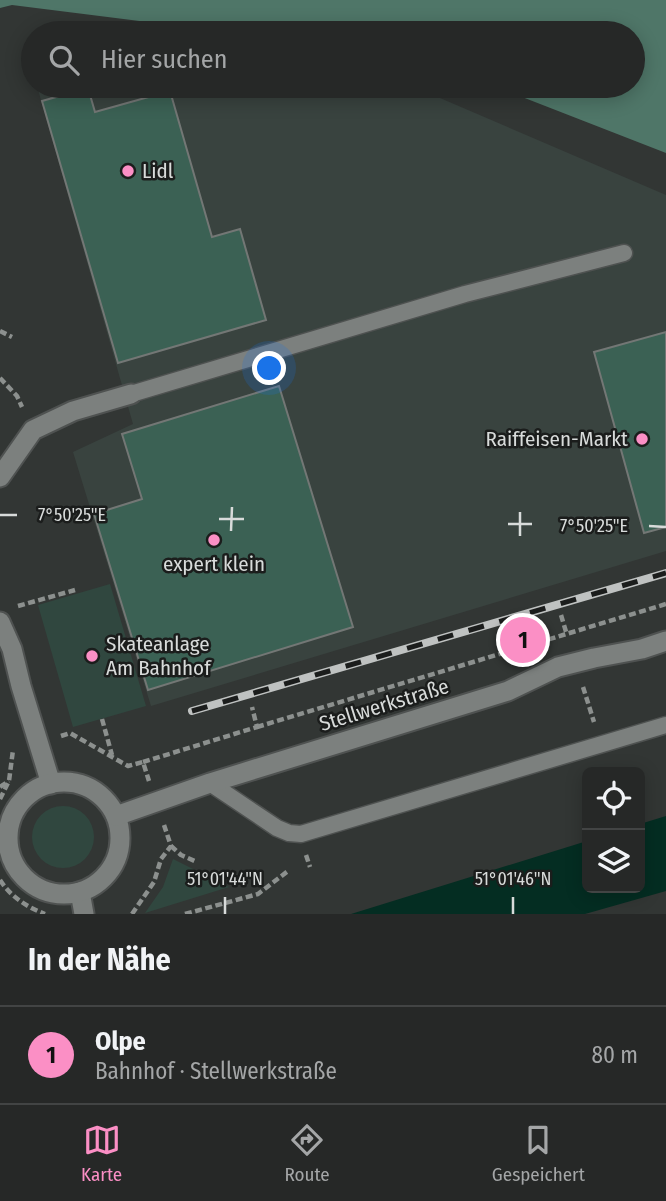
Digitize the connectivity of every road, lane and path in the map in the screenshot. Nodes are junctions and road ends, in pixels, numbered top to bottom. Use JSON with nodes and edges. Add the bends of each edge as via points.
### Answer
{"nodes":[{"id":1,"x":624,"y":253,"type":"dead end"},
{"id":2,"x":0,"y":331,"type":"edge"},
{"id":3,"x":12,"y":337,"type":"dead end"},
{"id":4,"x":0,"y":378,"type":"edge"},
{"id":5,"x":131,"y":394,"type":"joint"},
{"id":6,"x":33,"y":430,"type":"junction"},
{"id":7,"x":0,"y":477,"type":"edge"},
{"id":8,"x":75,"y":590,"type":"dead end"},
{"id":9,"x":666,"y":604,"type":"edge"},
{"id":10,"x":6,"y":615,"type":"edge"},
{"id":11,"x":666,"y":641,"type":"edge"},
{"id":12,"x":251,"y":708,"type":"dead end"},
{"id":13,"x":102,"y":719,"type":"dead end"},
{"id":14,"x":666,"y":725,"type":"edge"},
{"id":15,"x":257,"y":727,"type":"junction"},
{"id":16,"x":13,"y":750,"type":"dead end"},
{"id":17,"x":112,"y":756,"type":"dead end"},
{"id":18,"x":143,"y":762,"type":"dead end"},
{"id":19,"x":9,"y":780,"type":"junction"},
{"id":20,"x":210,"y":783,"type":"junction"},
{"id":21,"x":51,"y":784,"type":"junction"},
{"id":22,"x":0,"y":787,"type":"edge"},
{"id":23,"x":0,"y":799,"type":"edge"},
{"id":24,"x":116,"y":817,"type":"junction"},
{"id":25,"x":171,"y":846,"type":"dead end"},
{"id":26,"x":197,"y":862,"type":"dead end"},
{"id":27,"x":288,"y":871,"type":"dead end"},
{"id":28,"x":0,"y":880,"type":"edge"},
{"id":29,"x":79,"y":892,"type":"junction"},
{"id":30,"x":45,"y":914,"type":"edge"},
{"id":31,"x":84,"y":914,"type":"edge"},
{"id":32,"x":185,"y":914,"type":"edge"}],
"edges":[{"from":1,"to":5,"type":"lane","via":[[465,294]]},
{"from":2,"to":3,"type":"path"},
{"from":4,"to":6,"type":"path","via":[[17,396]]},
{"from":5,"to":6,"type":"main road","via":[[73,411]]},
{"from":6,"to":7,"type":"main road"},
{"from":8,"to":10,"type":"path"},
{"from":9,"to":15,"type":"path"},
{"from":10,"to":21,"type":"main road","via":[[21,686]]},
{"from":11,"to":20,"type":"main road","name":"Stellwerkstraße","via":[[558,667],[513,690]]},
{"from":12,"to":15,"type":"path"},
{"from":13,"to":17,"type":"path"},
{"from":14,"to":20,"type":"lane","via":[[301,834],[278,828]]},
{"from":15,"to":18,"type":"path"},
{"from":16,"to":19,"type":"path"},
{"from":19,"to":22,"type":"path"},
{"from":19,"to":23,"type":"path"},
{"from":20,"to":24,"type":"main road","name":"Stellwerkstraße"},
{"from":21,"to":24,"type":"main road","via":[[67,782],[96,792]]},
{"from":21,"to":29,"type":"main road","via":[[34,790],[12,817],[10,853],[17,869],[44,891]]},
{"from":24,"to":29,"type":"main road","via":[[121,835],[119,854],[97,885]]},
{"from":25,"to":26,"type":"path"},
{"from":27,"to":32,"type":"path","via":[[258,894]]},
{"from":28,"to":30,"type":"path","via":[[28,907]]},
{"from":29,"to":31,"type":"main road"}]}
